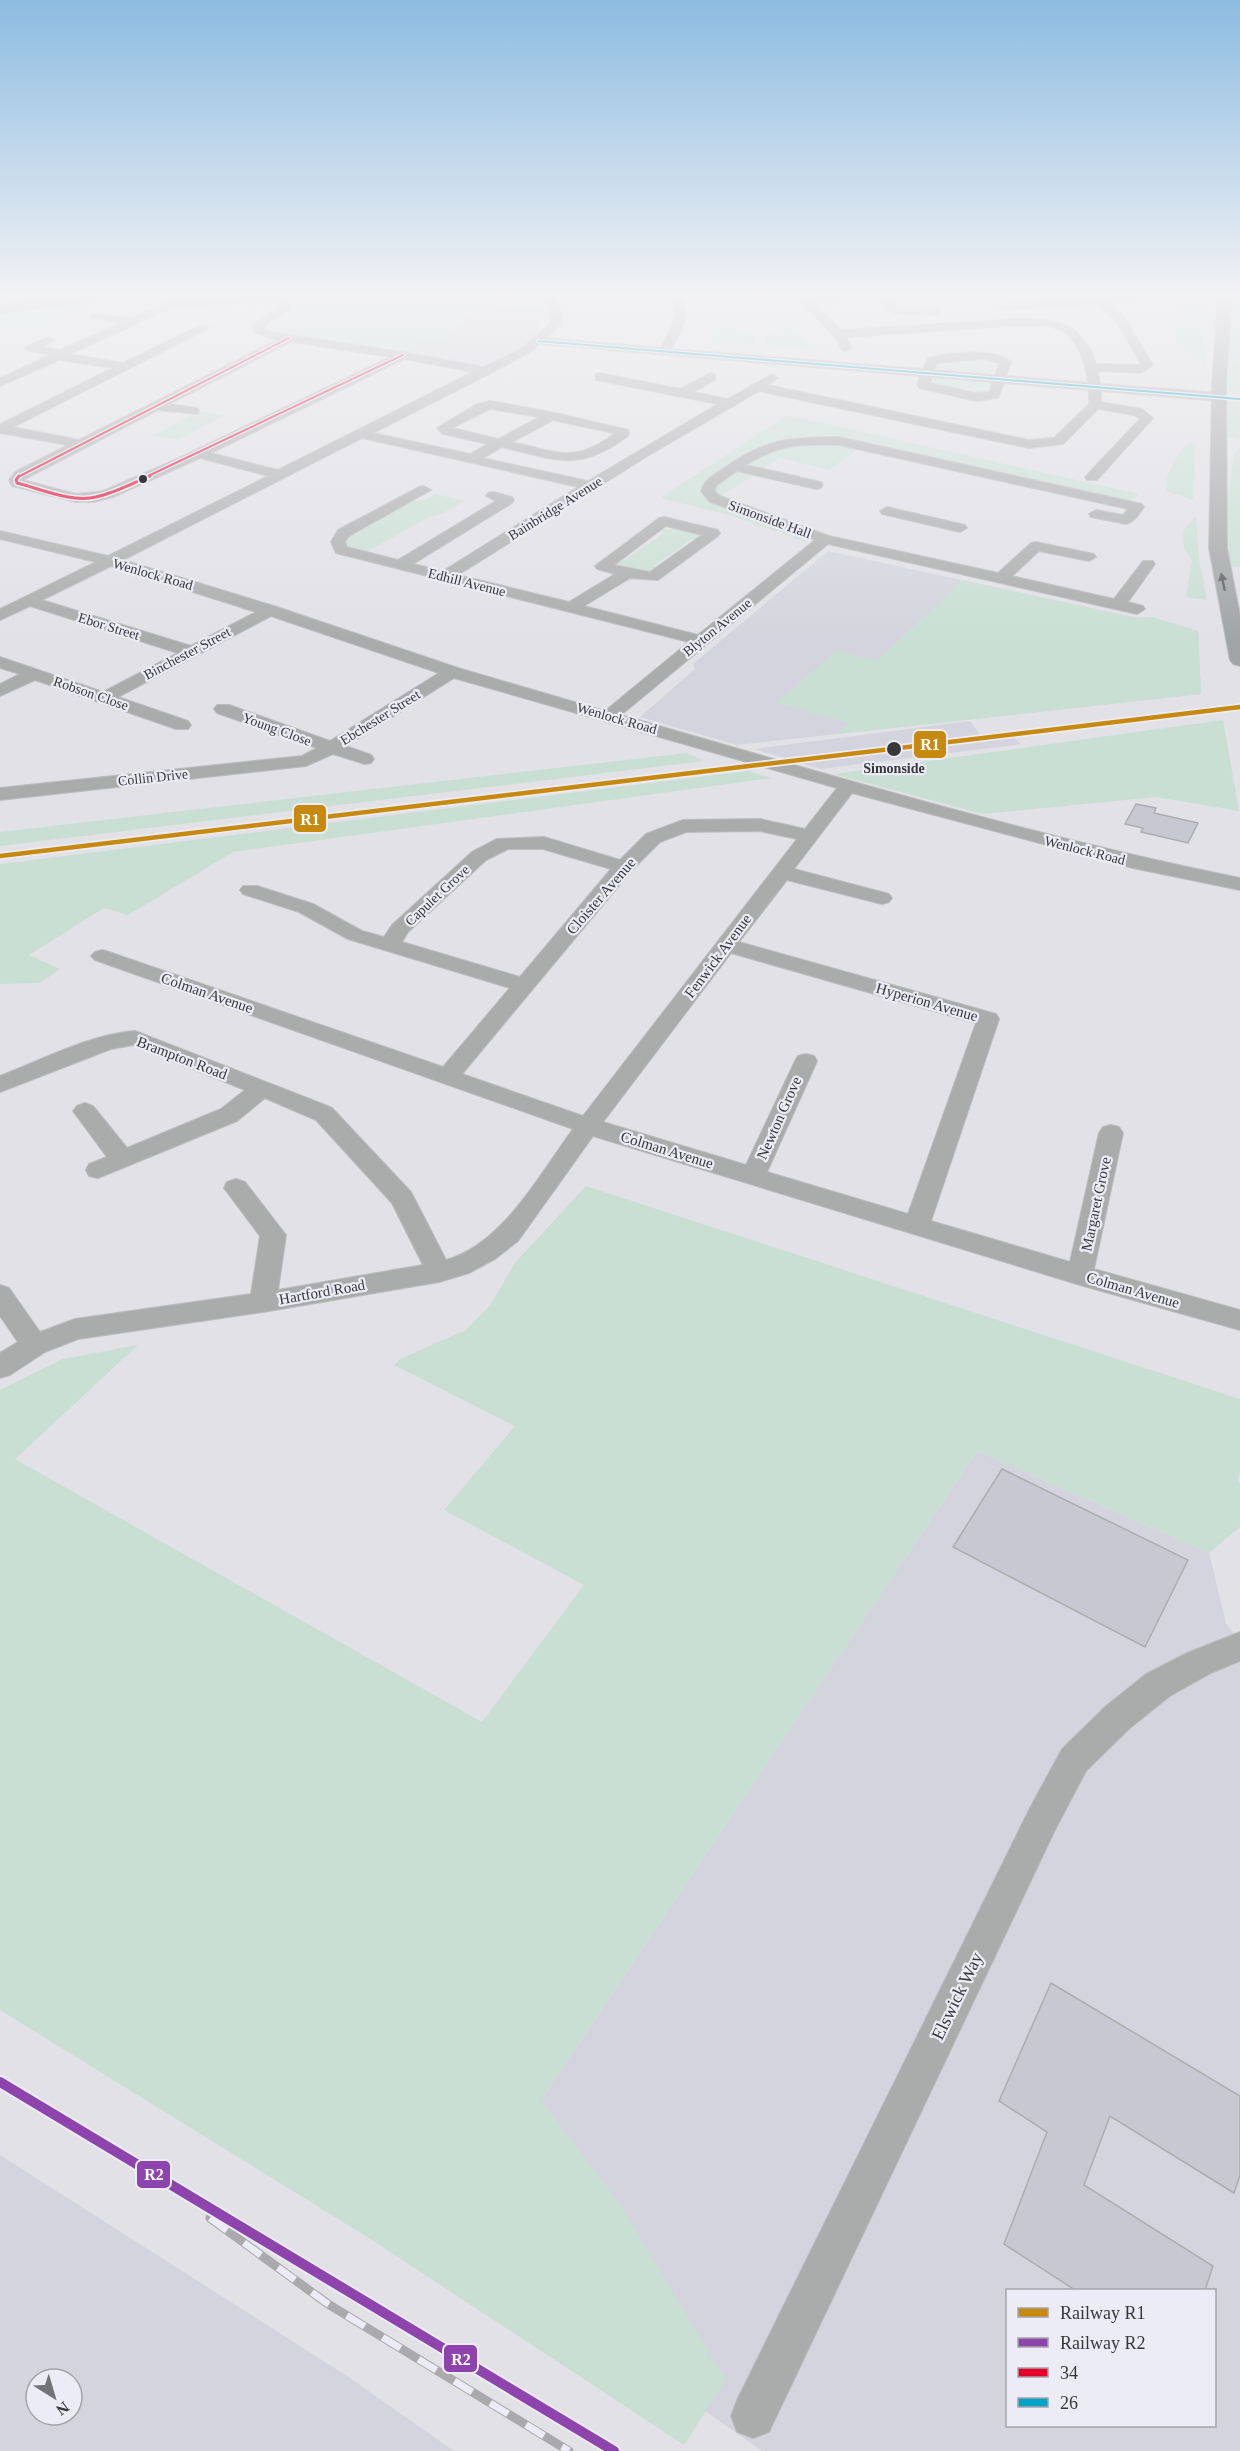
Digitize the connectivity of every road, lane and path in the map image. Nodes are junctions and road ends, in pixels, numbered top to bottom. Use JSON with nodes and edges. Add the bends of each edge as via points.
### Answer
{"nodes":[{"id":1,"x":37,"y":411,"type":"edge"},
{"id":2,"x":146,"y":411,"type":"edge"},
{"id":3,"x":287,"y":411,"type":"edge"},
{"id":4,"x":407,"y":411,"type":"edge"},
{"id":5,"x":473,"y":411,"type":"edge"},
{"id":6,"x":525,"y":411,"type":"edge"},
{"id":7,"x":717,"y":411,"type":"edge"},
{"id":8,"x":874,"y":411,"type":"edge"},
{"id":9,"x":1088,"y":411,"type":"edge"},
{"id":10,"x":1134,"y":411,"type":"edge"},
{"id":11,"x":1219,"y":411,"type":"edge"},
{"id":12,"x":551,"y":416,"type":"junction"},
{"id":13,"x":1,"y":429,"type":"edge"},
{"id":14,"x":362,"y":434,"type":"junction"},
{"id":15,"x":1218,"y":441,"type":"junction"},
{"id":16,"x":500,"y":443,"type":"junction"},
{"id":17,"x":81,"y":444,"type":"junction"},
{"id":18,"x":1240,"y":444,"type":"edge"},
{"id":19,"x":603,"y":446,"type":"junction"},
{"id":20,"x":199,"y":454,"type":"junction"},
{"id":21,"x":641,"y":454,"type":"junction"},
{"id":22,"x":905,"y":456,"type":"junction"},
{"id":23,"x":471,"y":459,"type":"junction"},
{"id":24,"x":736,"y":467,"type":"junction"},
{"id":25,"x":888,"y":469,"type":"dead end"},
{"id":26,"x":969,"y":470,"type":"junction"},
{"id":27,"x":280,"y":475,"type":"junction"},
{"id":28,"x":1092,"y":477,"type":"dead end"},
{"id":29,"x":954,"y":483,"type":"dead end"},
{"id":30,"x":591,"y":486,"type":"junction"},
{"id":31,"x":424,"y":490,"type":"dead end"},
{"id":32,"x":804,"y":495,"type":"dead end"},
{"id":33,"x":494,"y":496,"type":"dead end"},
{"id":34,"x":887,"y":512,"type":"dead end"},
{"id":35,"x":1096,"y":514,"type":"dead end"},
{"id":36,"x":917,"y":518,"type":"junction"},
{"id":37,"x":960,"y":528,"type":"dead end"},
{"id":38,"x":0,"y":535,"type":"edge"},
{"id":39,"x":825,"y":539,"type":"junction"},
{"id":40,"x":878,"y":551,"type":"junction"},
{"id":41,"x":1089,"y":557,"type":"dead end"},
{"id":42,"x":110,"y":561,"type":"junction"},
{"id":43,"x":1148,"y":564,"type":"dead end"},
{"id":44,"x":400,"y":566,"type":"junction"},
{"id":45,"x":627,"y":573,"type":"junction"},
{"id":46,"x":444,"y":577,"type":"junction"},
{"id":47,"x":1001,"y":579,"type":"junction"},
{"id":48,"x":10,"y":595,"type":"dead end"},
{"id":49,"x":28,"y":600,"type":"junction"},
{"id":50,"x":1118,"y":605,"type":"junction"},
{"id":51,"x":571,"y":608,"type":"junction"},
{"id":52,"x":1137,"y":609,"type":"dead end"},
{"id":53,"x":271,"y":610,"type":"junction"},
{"id":54,"x":0,"y":615,"type":"edge"},
{"id":55,"x":700,"y":640,"type":"junction"},
{"id":56,"x":190,"y":651,"type":"junction"},
{"id":57,"x":1240,"y":660,"type":"edge"},
{"id":58,"x":0,"y":662,"type":"edge"},
{"id":59,"x":452,"y":672,"type":"junction"},
{"id":60,"x":35,"y":673,"type":"junction"},
{"id":61,"x":0,"y":691,"type":"edge"},
{"id":62,"x":104,"y":698,"type":"junction"},
{"id":63,"x":223,"y":710,"type":"dead end"},
{"id":64,"x":609,"y":716,"type":"junction"},
{"id":65,"x":253,"y":720,"type":"junction"},
{"id":66,"x":182,"y":725,"type":"dead end"},
{"id":67,"x":231,"y":732,"type":"dead end"},
{"id":68,"x":331,"y":748,"type":"junction"},
{"id":69,"x":365,"y":759,"type":"dead end"},
{"id":70,"x":306,"y":761,"type":"joint"},
{"id":71,"x":848,"y":786,"type":"junction"},
{"id":72,"x":0,"y":794,"type":"edge"},
{"id":73,"x":808,"y":836,"type":"junction"},
{"id":74,"x":624,"y":867,"type":"junction"},
{"id":75,"x":781,"y":872,"type":"junction"},
{"id":76,"x":1240,"y":884,"type":"edge"},
{"id":77,"x":250,"y":891,"type":"dead end"},
{"id":78,"x":882,"y":898,"type":"dead end"},
{"id":79,"x":390,"y":945,"type":"junction"},
{"id":80,"x":726,"y":945,"type":"junction"},
{"id":81,"x":102,"y":956,"type":"dead end"},
{"id":82,"x":525,"y":985,"type":"junction"},
{"id":83,"x":806,"y":1060,"type":"dead end"},
{"id":84,"x":447,"y":1077,"type":"junction"},
{"id":85,"x":0,"y":1085,"type":"edge"},
{"id":86,"x":262,"y":1088,"type":"junction"},
{"id":87,"x":85,"y":1111,"type":"dead end"},
{"id":88,"x":588,"y":1126,"type":"junction"},
{"id":89,"x":1112,"y":1132,"type":"dead end"},
{"id":90,"x":123,"y":1160,"type":"junction"},
{"id":91,"x":98,"y":1170,"type":"dead end"},
{"id":92,"x":753,"y":1176,"type":"junction"},
{"id":93,"x":236,"y":1188,"type":"dead end"},
{"id":94,"x":917,"y":1226,"type":"junction"},
{"id":95,"x":439,"y":1272,"type":"junction"},
{"id":96,"x":1080,"y":1275,"type":"junction"},
{"id":97,"x":0,"y":1295,"type":"edge"},
{"id":98,"x":262,"y":1302,"type":"junction"},
{"id":99,"x":1240,"y":1320,"type":"edge"},
{"id":100,"x":35,"y":1345,"type":"junction"},
{"id":101,"x":0,"y":1367,"type":"edge"},
{"id":102,"x":1240,"y":1646,"type":"edge"},
{"id":103,"x":753,"y":2416,"type":"dead end"}],
"edges":[{"from":1,"to":13,"type":"street"},
{"from":2,"to":17,"type":"street"},
{"from":3,"to":20,"type":"street"},
{"from":4,"to":14,"type":"street"},
{"from":5,"to":16,"type":"street","via":[[443,428]]},
{"from":6,"to":12,"type":"street"},
{"from":7,"to":21,"type":"street","name":"Bainbridge Avenue"},
{"from":8,"to":9,"type":"street","via":[[1029,444],[1058,441]]},
{"from":10,"to":28,"type":"street","via":[[1147,418]]},
{"from":11,"to":15,"type":"main road"},
{"from":12,"to":16,"type":"street"},
{"from":12,"to":19,"type":"street","via":[[623,434]]},
{"from":13,"to":17,"type":"street"},
{"from":14,"to":23,"type":"street"},
{"from":14,"to":27,"type":"street"},
{"from":15,"to":18,"type":"main road"},
{"from":57,"to":15,"type":"main road","one_way":true,"via":[[1220,567]]},
{"from":16,"to":19,"type":"street","via":[[575,458]]},
{"from":16,"to":23,"type":"street"},
{"from":17,"to":20,"type":"street","via":[[20,476],[17,483],[76,498],[94,498]]},
{"from":19,"to":21,"type":"street"},
{"from":20,"to":27,"type":"street"},
{"from":21,"to":30,"type":"street","name":"Bainbridge Avenue"},
{"from":22,"to":24,"type":"street","name":"Simonside Hall","via":[[839,441],[800,441],[764,450]]},
{"from":22,"to":25,"type":"street"},
{"from":22,"to":26,"type":"street","name":"Simonside Hall"},
{"from":23,"to":30,"type":"street"},
{"from":24,"to":32,"type":"street","via":[[816,485]]},
{"from":24,"to":39,"type":"street","name":"Simonside Hall","via":[[710,484],[708,491],[716,498]]},
{"from":26,"to":29,"type":"street"},
{"from":26,"to":35,"type":"street","name":"Simonside Hall","via":[[1137,507],[1126,520]]},
{"from":27,"to":42,"type":"street"},
{"from":30,"to":46,"type":"street","name":"Bainbridge Avenue"},
{"from":31,"to":44,"type":"street","name":"Edhill Avenue","via":[[342,533],[338,542],[341,550]]},
{"from":33,"to":44,"type":"street","via":[[507,500]]},
{"from":34,"to":36,"type":"street"},
{"from":36,"to":37,"type":"street"},
{"from":36,"to":40,"type":"street"},
{"from":38,"to":42,"type":"street","name":"Wenlock Road"},
{"from":39,"to":40,"type":"street","name":"Simonside Hall"},
{"from":39,"to":55,"type":"street","name":"Blyton Avenue"},
{"from":40,"to":47,"type":"street","name":"Simonside Hall"},
{"from":41,"to":47,"type":"street","via":[[1036,546]]},
{"from":42,"to":49,"type":"street"},
{"from":42,"to":53,"type":"street","name":"Wenlock Road"},
{"from":43,"to":50,"type":"street"},
{"from":44,"to":46,"type":"street","name":"Edhill Avenue"},
{"from":45,"to":45,"type":"street","via":[[653,577],[713,533],[664,522],[602,566]]},
{"from":45,"to":51,"type":"street"},
{"from":46,"to":51,"type":"street","name":"Edhill Avenue"},
{"from":47,"to":50,"type":"street","name":"Simonside Hall"},
{"from":48,"to":49,"type":"street","name":"Ebor Street"},
{"from":49,"to":54,"type":"street"},
{"from":49,"to":56,"type":"street","name":"Ebor Street"},
{"from":50,"to":52,"type":"street","name":"Simonside Hall"},
{"from":51,"to":55,"type":"street","name":"Edhill Avenue"},
{"from":53,"to":56,"type":"street","name":"Binchester Street"},
{"from":53,"to":59,"type":"street","name":"Wenlock Road"},
{"from":55,"to":64,"type":"street","name":"Blyton Avenue"},
{"from":56,"to":62,"type":"street","name":"Binchester Street"},
{"from":58,"to":60,"type":"street","name":"Robson Close"},
{"from":59,"to":64,"type":"street","name":"Wenlock Road"},
{"from":59,"to":68,"type":"street","name":"Ebchester Street"},
{"from":60,"to":61,"type":"street"},
{"from":60,"to":62,"type":"street","name":"Robson Close"},
{"from":62,"to":66,"type":"street","name":"Robson Close"},
{"from":63,"to":65,"type":"street","name":"Young Close"},
{"from":64,"to":71,"type":"street","name":"Wenlock Road"},
{"from":65,"to":67,"type":"street"},
{"from":65,"to":68,"type":"street","name":"Young Close"},
{"from":68,"to":69,"type":"street","name":"Young Close"},
{"from":68,"to":70,"type":"street","name":"Ebchester Street"},
{"from":70,"to":72,"type":"street","name":"Collin Drive"},
{"from":71,"to":73,"type":"street","name":"Fenwick Avenue"},
{"from":71,"to":76,"type":"street","name":"Wenlock Road","via":[[1140,864]]},
{"from":73,"to":74,"type":"street","name":"Cloister Avenue","via":[[760,825],[683,826],[653,838]]},
{"from":73,"to":75,"type":"street","name":"Fenwick Avenue"},
{"from":74,"to":79,"type":"street","name":"Capulet Grove","via":[[544,843],[504,843],[479,856],[399,929]]},
{"from":74,"to":82,"type":"street","name":"Cloister Avenue"},
{"from":75,"to":78,"type":"street"},
{"from":75,"to":80,"type":"street","name":"Fenwick Avenue"},
{"from":77,"to":79,"type":"street","via":[[306,908],[354,935]]},
{"from":79,"to":82,"type":"street","name":"Capulet Grove"},
{"from":80,"to":88,"type":"street","name":"Fenwick Avenue"},
{"from":80,"to":94,"type":"street","name":"Hyperion Avenue","via":[[988,1019]]},
{"from":81,"to":84,"type":"street","name":"Colman Avenue"},
{"from":82,"to":84,"type":"street","name":"Cloister Avenue"},
{"from":83,"to":92,"type":"street","name":"Newton Grove"},
{"from":84,"to":88,"type":"street","name":"Colman Avenue"},
{"from":85,"to":86,"type":"street","name":"Brampton Road","via":[[103,1044],[135,1038]]},
{"from":86,"to":90,"type":"street","via":[[229,1115]]},
{"from":86,"to":95,"type":"street","name":"Brampton Road","via":[[324,1114],[402,1198]]},
{"from":87,"to":90,"type":"street"},
{"from":88,"to":92,"type":"street","name":"Colman Avenue"},
{"from":88,"to":95,"type":"street","name":"Hartford Road","via":[[509,1235],[460,1266]]},
{"from":89,"to":96,"type":"street","name":"Margaret Grove"},
{"from":90,"to":91,"type":"street"},
{"from":92,"to":94,"type":"street","name":"Colman Avenue"},
{"from":93,"to":98,"type":"street","via":[[273,1235]]},
{"from":94,"to":96,"type":"street","name":"Colman Avenue"},
{"from":95,"to":98,"type":"street","name":"Hartford Road"},
{"from":96,"to":99,"type":"street","name":"Colman Avenue"},
{"from":97,"to":100,"type":"street"},
{"from":98,"to":100,"type":"street","name":"Hartford Road","via":[[75,1329]]},
{"from":100,"to":101,"type":"street","name":"Hartford Road"},
{"from":102,"to":103,"type":"street","name":"Elswick Way","via":[[1158,1685],[1074,1760]]}]}
